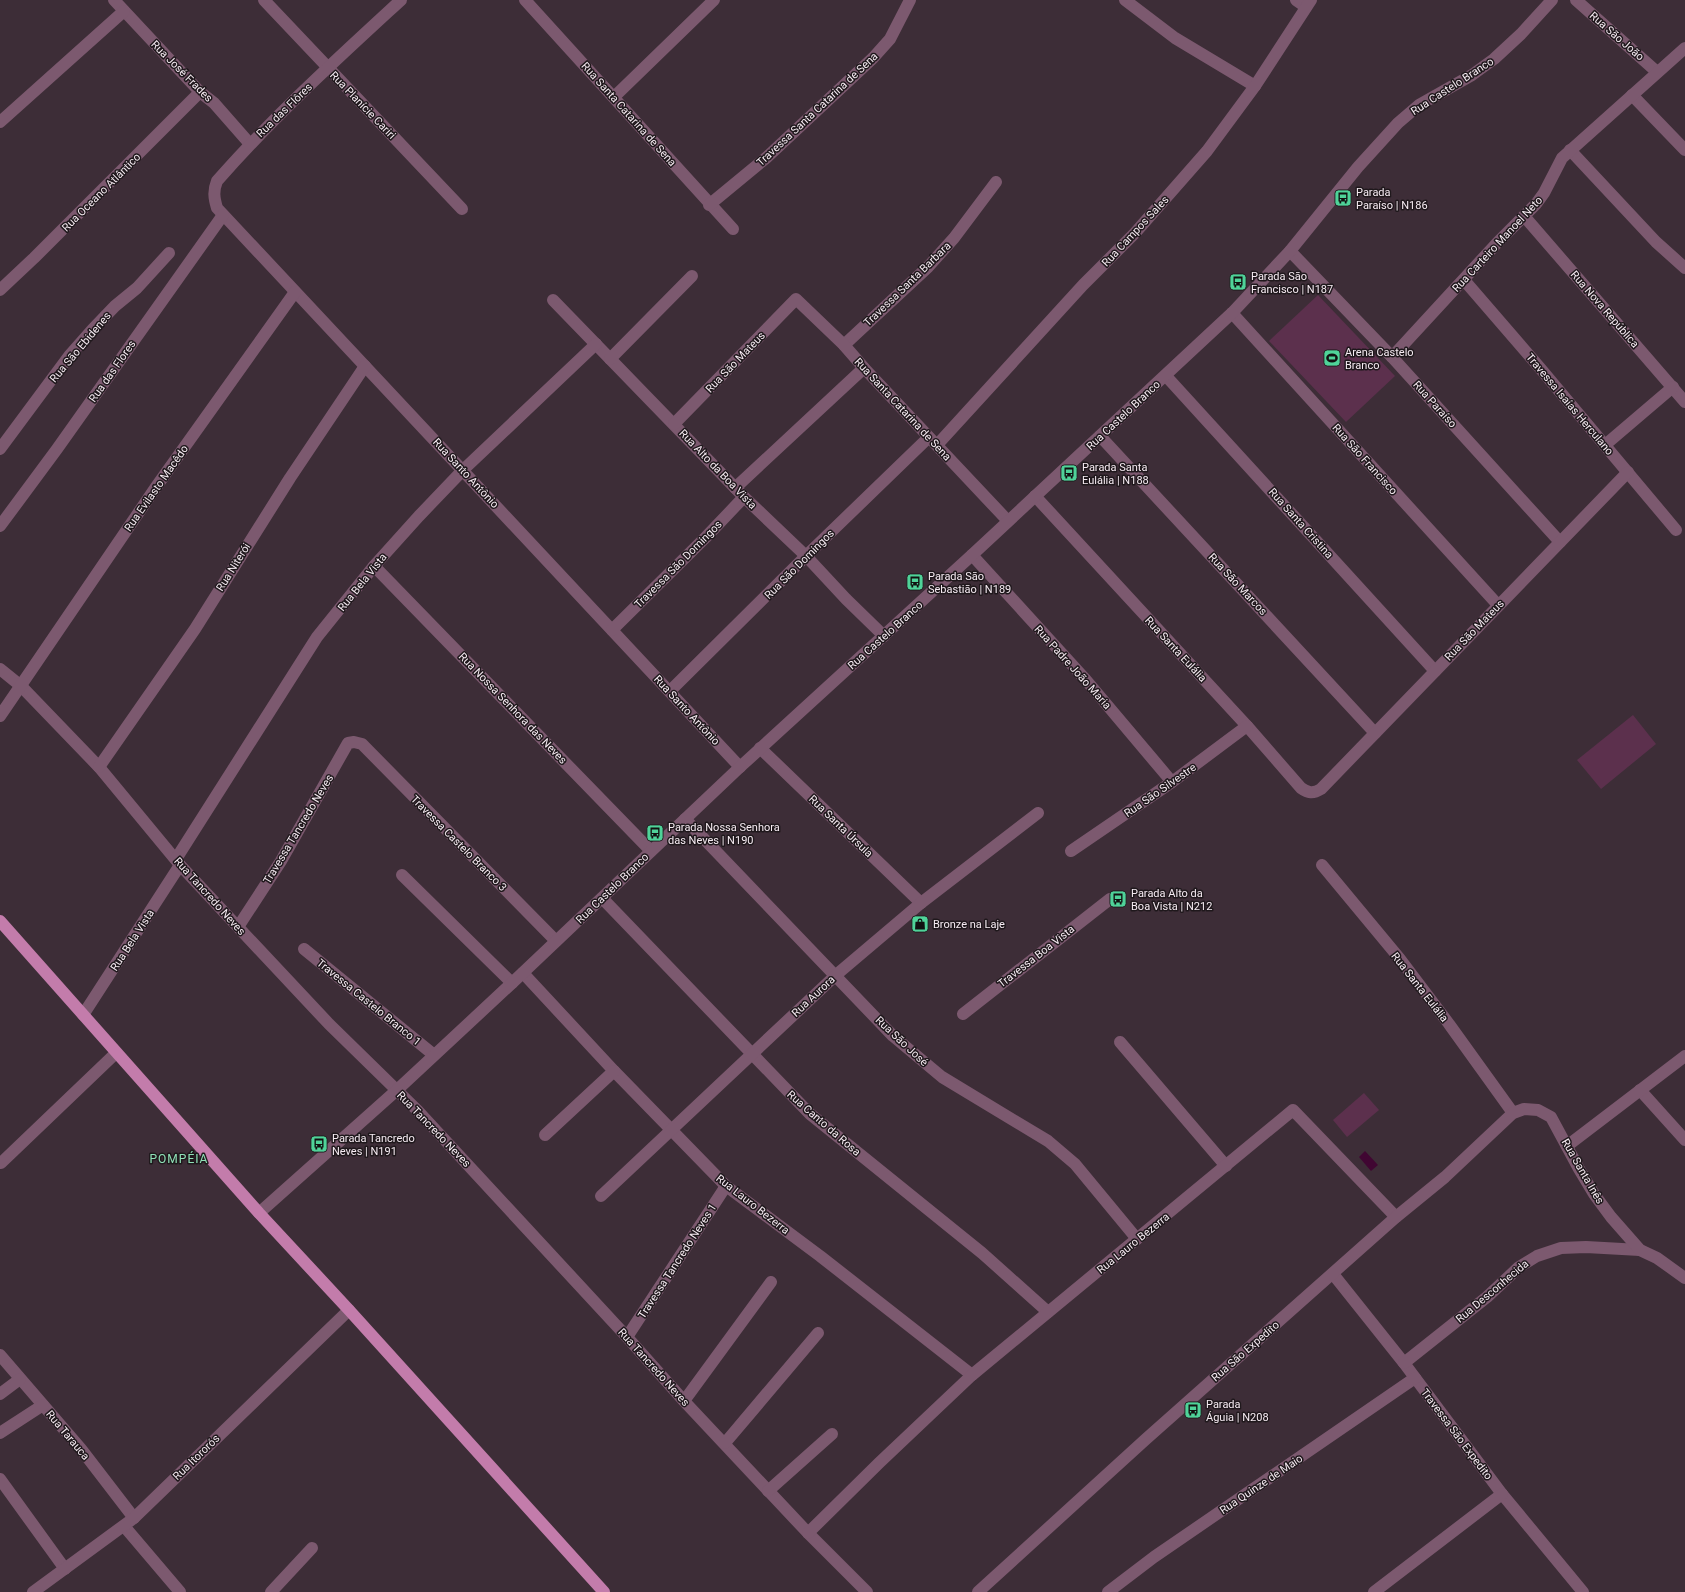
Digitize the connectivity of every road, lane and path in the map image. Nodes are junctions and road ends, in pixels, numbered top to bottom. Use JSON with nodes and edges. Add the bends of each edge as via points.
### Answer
{"nodes":[{"id":1,"x":114,"y":0,"type":"edge"},
{"id":2,"x":264,"y":0,"type":"edge"},
{"id":3,"x":400,"y":0,"type":"edge"},
{"id":4,"x":525,"y":0,"type":"edge"},
{"id":5,"x":714,"y":0,"type":"edge"},
{"id":6,"x":910,"y":0,"type":"edge"},
{"id":7,"x":1125,"y":0,"type":"edge"},
{"id":8,"x":1296,"y":0,"type":"edge"},
{"id":9,"x":1552,"y":0,"type":"edge"},
{"id":10,"x":1576,"y":0,"type":"edge"},
{"id":11,"x":1308,"y":3,"type":"edge"},
{"id":12,"x":124,"y":11,"type":"junction"},
{"id":13,"x":1685,"y":48,"type":"edge"},
{"id":14,"x":328,"y":68,"type":"junction"},
{"id":15,"x":1657,"y":72,"type":"junction"},
{"id":16,"x":1255,"y":86,"type":"junction"},
{"id":17,"x":200,"y":92,"type":"junction"},
{"id":18,"x":1632,"y":95,"type":"junction"},
{"id":19,"x":614,"y":97,"type":"junction"},
{"id":20,"x":0,"y":122,"type":"edge"},
{"id":21,"x":250,"y":144,"type":"junction"},
{"id":22,"x":1570,"y":150,"type":"junction"},
{"id":23,"x":1685,"y":150,"type":"edge"},
{"id":24,"x":223,"y":174,"type":"joint"},
{"id":25,"x":996,"y":182,"type":"dead end"},
{"id":26,"x":709,"y":205,"type":"junction"},
{"id":27,"x":462,"y":208,"type":"dead end"},
{"id":28,"x":223,"y":215,"type":"junction"},
{"id":29,"x":1524,"y":216,"type":"junction"},
{"id":30,"x":733,"y":229,"type":"dead end"},
{"id":31,"x":1290,"y":251,"type":"junction"},
{"id":32,"x":169,"y":253,"type":"dead end"},
{"id":33,"x":1685,"y":268,"type":"edge"},
{"id":34,"x":692,"y":276,"type":"dead end"},
{"id":35,"x":1464,"y":280,"type":"junction"},
{"id":36,"x":0,"y":290,"type":"edge"},
{"id":37,"x":295,"y":292,"type":"junction"},
{"id":38,"x":796,"y":299,"type":"joint"},
{"id":39,"x":554,"y":300,"type":"dead end"},
{"id":40,"x":1232,"y":313,"type":"junction"},
{"id":41,"x":596,"y":344,"type":"junction"},
{"id":42,"x":844,"y":345,"type":"junction"},
{"id":43,"x":1392,"y":357,"type":"junction"},
{"id":44,"x":610,"y":359,"type":"junction"},
{"id":45,"x":365,"y":366,"type":"junction"},
{"id":46,"x":864,"y":368,"type":"junction"},
{"id":47,"x":1166,"y":376,"type":"junction"},
{"id":48,"x":1674,"y":387,"type":"junction"},
{"id":49,"x":1685,"y":402,"type":"edge"},
{"id":50,"x":674,"y":424,"type":"junction"},
{"id":51,"x":1100,"y":436,"type":"junction"},
{"id":52,"x":933,"y":441,"type":"junction"},
{"id":53,"x":1605,"y":445,"type":"junction"},
{"id":54,"x":0,"y":449,"type":"edge"},
{"id":55,"x":464,"y":470,"type":"junction"},
{"id":56,"x":1628,"y":472,"type":"junction"},
{"id":57,"x":739,"y":492,"type":"junction"},
{"id":58,"x":1035,"y":496,"type":"junction"},
{"id":59,"x":1008,"y":521,"type":"junction"},
{"id":60,"x":0,"y":526,"type":"edge"},
{"id":61,"x":1676,"y":530,"type":"dead end"},
{"id":62,"x":1560,"y":542,"type":"junction"},
{"id":63,"x":972,"y":555,"type":"junction"},
{"id":64,"x":806,"y":556,"type":"junction"},
{"id":65,"x":374,"y":566,"type":"junction"},
{"id":66,"x":1498,"y":605,"type":"junction"},
{"id":67,"x":612,"y":630,"type":"junction"},
{"id":68,"x":884,"y":636,"type":"junction"},
{"id":69,"x":0,"y":669,"type":"edge"},
{"id":70,"x":1435,"y":671,"type":"junction"},
{"id":71,"x":21,"y":686,"type":"junction"},
{"id":72,"x":670,"y":691,"type":"junction"},
{"id":73,"x":0,"y":716,"type":"edge"},
{"id":74,"x":1247,"y":726,"type":"junction"},
{"id":75,"x":1375,"y":733,"type":"junction"},
{"id":76,"x":362,"y":744,"type":"joint"},
{"id":77,"x":760,"y":748,"type":"junction"},
{"id":78,"x":99,"y":767,"type":"junction"},
{"id":79,"x":740,"y":767,"type":"junction"},
{"id":80,"x":1172,"y":782,"type":"junction"},
{"id":81,"x":1321,"y":789,"type":"joint"},
{"id":82,"x":1038,"y":813,"type":"dead end"},
{"id":83,"x":685,"y":819,"type":"junction"},
{"id":84,"x":651,"y":851,"type":"junction"},
{"id":85,"x":1071,"y":851,"type":"dead end"},
{"id":86,"x":178,"y":862,"type":"junction"},
{"id":87,"x":1322,"y":866,"type":"dead end"},
{"id":88,"x":402,"y":875,"type":"dead end"},
{"id":89,"x":602,"y":898,"type":"junction"},
{"id":90,"x":1110,"y":899,"type":"dead end"},
{"id":91,"x":921,"y":903,"type":"junction"},
{"id":92,"x":0,"y":921,"type":"edge"},
{"id":93,"x":238,"y":927,"type":"junction"},
{"id":94,"x":556,"y":941,"type":"junction"},
{"id":95,"x":304,"y":950,"type":"dead end"},
{"id":96,"x":523,"y":973,"type":"junction"},
{"id":97,"x":836,"y":975,"type":"junction"},
{"id":98,"x":512,"y":984,"type":"junction"},
{"id":99,"x":963,"y":1014,"type":"dead end"},
{"id":100,"x":83,"y":1015,"type":"junction"},
{"id":101,"x":1120,"y":1042,"type":"dead end"},
{"id":102,"x":116,"y":1053,"type":"junction"},
{"id":103,"x":750,"y":1054,"type":"junction"},
{"id":104,"x":434,"y":1055,"type":"junction"},
{"id":105,"x":1685,"y":1056,"type":"edge"},
{"id":106,"x":614,"y":1071,"type":"junction"},
{"id":107,"x":397,"y":1090,"type":"junction"},
{"id":108,"x":1640,"y":1090,"type":"junction"},
{"id":109,"x":1513,"y":1113,"type":"junction"},
{"id":110,"x":670,"y":1130,"type":"junction"},
{"id":111,"x":545,"y":1135,"type":"dead end"},
{"id":112,"x":1685,"y":1140,"type":"edge"},
{"id":113,"x":1567,"y":1146,"type":"junction"},
{"id":114,"x":1,"y":1163,"type":"edge"},
{"id":115,"x":1226,"y":1166,"type":"junction"},
{"id":116,"x":726,"y":1186,"type":"junction"},
{"id":117,"x":601,"y":1196,"type":"dead end"},
{"id":118,"x":259,"y":1213,"type":"junction"},
{"id":119,"x":1396,"y":1217,"type":"junction"},
{"id":120,"x":1137,"y":1239,"type":"junction"},
{"id":121,"x":1640,"y":1250,"type":"junction"},
{"id":122,"x":1333,"y":1274,"type":"junction"},
{"id":123,"x":1685,"y":1278,"type":"edge"},
{"id":124,"x":771,"y":1282,"type":"dead end"},
{"id":125,"x":349,"y":1310,"type":"junction"},
{"id":126,"x":1048,"y":1312,"type":"junction"},
{"id":127,"x":818,"y":1333,"type":"dead end"},
{"id":128,"x":627,"y":1337,"type":"junction"},
{"id":129,"x":0,"y":1355,"type":"edge"},
{"id":130,"x":1404,"y":1362,"type":"junction"},
{"id":131,"x":972,"y":1375,"type":"junction"},
{"id":132,"x":1415,"y":1378,"type":"junction"},
{"id":133,"x":20,"y":1379,"type":"junction"},
{"id":134,"x":0,"y":1394,"type":"edge"},
{"id":135,"x":684,"y":1401,"type":"junction"},
{"id":136,"x":43,"y":1405,"type":"junction"},
{"id":137,"x":0,"y":1433,"type":"edge"},
{"id":138,"x":832,"y":1434,"type":"dead end"},
{"id":139,"x":725,"y":1443,"type":"junction"},
{"id":140,"x":0,"y":1479,"type":"edge"},
{"id":141,"x":768,"y":1491,"type":"junction"},
{"id":142,"x":1502,"y":1494,"type":"junction"},
{"id":143,"x":134,"y":1518,"type":"junction"},
{"id":144,"x":124,"y":1526,"type":"junction"},
{"id":145,"x":808,"y":1533,"type":"junction"},
{"id":146,"x":312,"y":1548,"type":"dead end"},
{"id":147,"x":65,"y":1569,"type":"junction"},
{"id":148,"x":981,"y":1591,"type":"edge"},
{"id":149,"x":33,"y":1592,"type":"edge"},
{"id":150,"x":180,"y":1592,"type":"edge"},
{"id":151,"x":270,"y":1592,"type":"edge"},
{"id":152,"x":604,"y":1592,"type":"edge"},
{"id":153,"x":867,"y":1592,"type":"edge"},
{"id":154,"x":1108,"y":1592,"type":"edge"},
{"id":155,"x":1374,"y":1592,"type":"edge"},
{"id":156,"x":1583,"y":1592,"type":"edge"}],
"edges":[{"from":1,"to":12,"type":"street","name":"Rua José Frades"},
{"from":2,"to":14,"type":"street","name":"Rua Planície Cariri"},
{"from":3,"to":14,"type":"street","name":"Rua das Flôres"},
{"from":4,"to":19,"type":"street","name":"Rua Santa Catarina de Sena"},
{"from":5,"to":19,"type":"street"},
{"from":6,"to":26,"type":"street","name":"Travessa Santa Catarina de Sena","via":[[890,39],[873,58],[766,158]]},
{"from":7,"to":16,"type":"street","via":[[1175,38]]},
{"from":8,"to":11,"type":"street"},
{"from":9,"to":31,"type":"street","name":"Rua Castelo Branco","via":[[1494,59],[1472,75],[1419,105],[1398,123],[1358,167]]},
{"from":10,"to":15,"type":"street","name":"Rua São João"},
{"from":11,"to":16,"type":"street","name":"Rua Campos Sales"},
{"from":12,"to":17,"type":"street","name":"Rua José Frades"},
{"from":12,"to":20,"type":"street"},
{"from":13,"to":15,"type":"street","name":"Rua Carteiro Manoel Neto"},
{"from":14,"to":21,"type":"street","name":"Rua das Flôres"},
{"from":14,"to":27,"type":"street","name":"Rua Planície Cariri"},
{"from":15,"to":18,"type":"street","name":"Rua Carteiro Manoel Neto"},
{"from":16,"to":52,"type":"street","name":"Rua Campos Sales","via":[[1207,151],[1135,233]]},
{"from":17,"to":21,"type":"street","name":"Rua José Frades","via":[[214,103]]},
{"from":17,"to":36,"type":"street","name":"Rua Oceano Atlântico"},
{"from":18,"to":22,"type":"street","name":"Rua Carteiro Manoel Neto"},
{"from":18,"to":23,"type":"street"},
{"from":19,"to":26,"type":"street","name":"Rua Santa Catarina de Sena"},
{"from":21,"to":24,"type":"street","name":"Rua das Flôres"},
{"from":22,"to":29,"type":"street","name":"Rua Carteiro Manoel Neto","via":[[1555,169],[1544,193]]},
{"from":22,"to":33,"type":"street","via":[[1656,242]]},
{"from":24,"to":28,"type":"street","name":"Rua Santo Antônio","via":[[214,189],[214,198],[217,208]]},
{"from":25,"to":42,"type":"street","name":"Travessa Santa Barbara","via":[[954,238],[928,267]]},
{"from":26,"to":30,"type":"street","name":"Rua Santa Catarina de Sena"},
{"from":28,"to":37,"type":"street","name":"Rua Santo Antônio"},
{"from":28,"to":60,"type":"street","name":"Rua das Flores"},
{"from":29,"to":35,"type":"street","name":"Rua Carteiro Manoel Neto"},
{"from":29,"to":48,"type":"street","name":"Rua Nova República"},
{"from":31,"to":40,"type":"street","name":"Rua Castelo Branco"},
{"from":31,"to":43,"type":"street","name":"Rua Paraíso"},
{"from":32,"to":54,"type":"street","name":"Rua São Ebidenes","via":[[138,288],[115,306],[69,356]]},
{"from":34,"to":44,"type":"street"},
{"from":35,"to":43,"type":"street","name":"Rua Carteiro Manoel Neto"},
{"from":35,"to":53,"type":"street","name":"Travessa Isaías Herculano"},
{"from":37,"to":45,"type":"street","name":"Rua Santo Antônio"},
{"from":37,"to":71,"type":"street","name":"Rua Evilasto Macêdo","via":[[156,487]]},
{"from":38,"to":42,"type":"street","name":"Rua Santa Catarina de Sena"},
{"from":38,"to":50,"type":"street","name":"Rua São Mateus"},
{"from":39,"to":41,"type":"street","name":"Rua Alto da Boa Vista"},
{"from":40,"to":47,"type":"street","name":"Rua Castelo Branco"},
{"from":40,"to":66,"type":"street","name":"Rua São Francisco"},
{"from":41,"to":44,"type":"street","name":"Rua Alto da Boa Vista"},
{"from":41,"to":55,"type":"street","name":"Rua Bela Vista"},
{"from":42,"to":46,"type":"street","name":"Rua Santa Catarina de Sena"},
{"from":43,"to":62,"type":"street","name":"Rua Paraíso"},
{"from":44,"to":50,"type":"street","name":"Rua Alto da Boa Vista"},
{"from":45,"to":55,"type":"street","name":"Rua Santo Antônio"},
{"from":45,"to":78,"type":"street","name":"Rua Niterói","via":[[290,478],[195,629]]},
{"from":46,"to":52,"type":"street","name":"Rua Santa Catarina de Sena"},
{"from":46,"to":57,"type":"street","name":"Travessa São Domingos"},
{"from":47,"to":51,"type":"street","name":"Rua Castelo Branco"},
{"from":47,"to":70,"type":"street","name":"Rua Santa Cristina"},
{"from":48,"to":49,"type":"street","name":"Rua Nova República"},
{"from":48,"to":53,"type":"street"},
{"from":50,"to":57,"type":"street","name":"Rua Alto da Boa Vista"},
{"from":51,"to":58,"type":"street","name":"Rua Castelo Branco"},
{"from":51,"to":75,"type":"street","name":"Rua São Marcos"},
{"from":52,"to":59,"type":"street","name":"Rua Santa Catarina de Sena"},
{"from":52,"to":64,"type":"street","name":"Rua São Domingos"},
{"from":53,"to":56,"type":"street","name":"Travessa Isaías Herculano"},
{"from":55,"to":65,"type":"street","name":"Rua Bela Vista"},
{"from":55,"to":67,"type":"street","name":"Rua Santo Antônio"},
{"from":56,"to":61,"type":"street","name":"Travessa Isaías Herculano"},
{"from":56,"to":62,"type":"street","name":"Rua São Mateus"},
{"from":57,"to":64,"type":"street","name":"Rua Alto da Boa Vista"},
{"from":57,"to":67,"type":"street","name":"Travessa São Domingos","via":[[706,537]]},
{"from":58,"to":59,"type":"street","name":"Rua Castelo Branco"},
{"from":58,"to":74,"type":"street","name":"Rua Santa Eulália"},
{"from":59,"to":63,"type":"street","name":"Rua Castelo Branco"},
{"from":62,"to":66,"type":"street","name":"Rua São Mateus"},
{"from":63,"to":68,"type":"street","name":"Rua Castelo Branco"},
{"from":63,"to":80,"type":"street","name":"Rua Padre João Maria","via":[[1086,680]]},
{"from":64,"to":68,"type":"street","name":"Rua Alto da Boa Vista"},
{"from":64,"to":72,"type":"street","name":"Rua São Domingos"},
{"from":65,"to":84,"type":"street","name":"Rua Nossa Senhora das Neves"},
{"from":65,"to":86,"type":"street","name":"Rua Bela Vista","via":[[317,637]]},
{"from":66,"to":70,"type":"street","name":"Rua São Mateus"},
{"from":67,"to":72,"type":"street","name":"Rua Santo Antônio"},
{"from":68,"to":77,"type":"street","name":"Rua Castelo Branco"},
{"from":69,"to":71,"type":"street","name":"Rua Tancredo Neves"},
{"from":70,"to":75,"type":"street","name":"Rua São Mateus"},
{"from":71,"to":73,"type":"street","name":"Rua Evilasto Macêdo"},
{"from":71,"to":78,"type":"street","name":"Rua Tancredo Neves"},
{"from":72,"to":79,"type":"street","name":"Rua Santo Antônio"},
{"from":74,"to":80,"type":"street","name":"Rua São Silvestre"},
{"from":74,"to":81,"type":"street","name":"Rua Santa Eulália","via":[[1301,788],[1315,793]]},
{"from":75,"to":81,"type":"street","name":"Rua São Mateus"},
{"from":76,"to":93,"type":"street","name":"Travessa Tancredo Neves","via":[[348,743],[280,861]]},
{"from":76,"to":94,"type":"street","name":"Travessa Castelo Branco 3"},
{"from":77,"to":79,"type":"street","name":"Rua Castelo Branco"},
{"from":77,"to":91,"type":"street","name":"Rua Santa Úrsula"},
{"from":78,"to":86,"type":"street","name":"Rua Tancredo Neves"},
{"from":79,"to":83,"type":"street","name":"Rua Castelo Branco"},
{"from":80,"to":85,"type":"street","name":"Rua São Silvestre"},
{"from":82,"to":91,"type":"street","name":"Rua Aurora"},
{"from":83,"to":84,"type":"street","name":"Rua Castelo Branco"},
{"from":83,"to":97,"type":"street","name":"Rua São José"},
{"from":84,"to":89,"type":"street","name":"Rua Castelo Branco"},
{"from":86,"to":93,"type":"street","name":"Rua Tancredo Neves"},
{"from":86,"to":100,"type":"street","name":"Rua Bela Vista"},
{"from":87,"to":109,"type":"street","name":"Rua Santa Eulália","via":[[1400,959]]},
{"from":88,"to":98,"type":"street"},
{"from":89,"to":94,"type":"street","name":"Rua Castelo Branco"},
{"from":89,"to":103,"type":"street","name":"Rua Canto da Rosa"},
{"from":90,"to":99,"type":"street","name":"Travessa Boa Vista"},
{"from":91,"to":97,"type":"street","name":"Rua Aurora"},
{"from":92,"to":100,"type":"main road"},
{"from":93,"to":107,"type":"street","name":"Rua Tancredo Neves","via":[[329,1024]]},
{"from":94,"to":96,"type":"street","name":"Rua Castelo Branco"},
{"from":95,"to":104,"type":"street","name":"Travessa Castelo Branco 1"},
{"from":96,"to":98,"type":"street","name":"Rua Castelo Branco"},
{"from":96,"to":106,"type":"street","name":"Rua Lauro Bezerra"},
{"from":97,"to":103,"type":"street","name":"Rua Aurora"},
{"from":97,"to":120,"type":"street","name":"Rua São José","via":[[893,1036],[942,1077],[1048,1141],[1075,1164]]},
{"from":98,"to":104,"type":"street","name":"Rua Castelo Branco"},
{"from":100,"to":102,"type":"main road"},
{"from":101,"to":115,"type":"street"},
{"from":102,"to":114,"type":"street"},
{"from":102,"to":118,"type":"main road"},
{"from":103,"to":110,"type":"street","name":"Rua Aurora"},
{"from":103,"to":126,"type":"street","name":"Rua Canto da Rosa","via":[[810,1114],[982,1253]]},
{"from":104,"to":107,"type":"street","name":"Rua Castelo Branco"},
{"from":105,"to":108,"type":"street"},
{"from":106,"to":110,"type":"street","name":"Rua Lauro Bezerra"},
{"from":106,"to":111,"type":"street"},
{"from":107,"to":118,"type":"street","name":"Rua Castelo Branco"},
{"from":107,"to":128,"type":"street","name":"Rua Tancredo Neves"},
{"from":108,"to":112,"type":"street"},
{"from":108,"to":113,"type":"street"},
{"from":109,"to":113,"type":"street","name":"Rua Santa Inês","via":[[1524,1109],[1538,1110],[1551,1117]]},
{"from":109,"to":119,"type":"street","name":"Rua São Expedito","via":[[1445,1177]]},
{"from":110,"to":116,"type":"street","name":"Rua Lauro Bezerra"},
{"from":110,"to":117,"type":"street","name":"Rua Aurora"},
{"from":113,"to":121,"type":"street","name":"Rua Santa Inês","via":[[1594,1194]]},
{"from":115,"to":119,"type":"street","name":"Rua Lauro Bezerra","via":[[1293,1110]]},
{"from":115,"to":120,"type":"street","name":"Rua Lauro Bezerra"},
{"from":116,"to":128,"type":"street","name":"Travessa Tancredo Neves 1"},
{"from":116,"to":131,"type":"street","name":"Rua Lauro Bezerra"},
{"from":118,"to":125,"type":"main road"},
{"from":119,"to":122,"type":"street","name":"Rua São Expedito"},
{"from":120,"to":126,"type":"street","name":"Rua Lauro Bezerra"},
{"from":121,"to":123,"type":"street","name":"Rua Santa Inês","via":[[1657,1258]]},
{"from":121,"to":130,"type":"street","name":"Rua Desconhecida","via":[[1561,1248],[1537,1256],[1519,1267],[1487,1297]]},
{"from":122,"to":130,"type":"street","name":"Travessa São Expedito"},
{"from":122,"to":148,"type":"street","name":"Rua São Expedito","via":[[1146,1439]]},
{"from":124,"to":135,"type":"street"},
{"from":125,"to":143,"type":"street","name":"Rua Itororós"},
{"from":125,"to":152,"type":"main road"},
{"from":126,"to":131,"type":"street","name":"Rua Lauro Bezerra"},
{"from":127,"to":139,"type":"street"},
{"from":128,"to":135,"type":"street","name":"Rua Tancredo Neves"},
{"from":129,"to":133,"type":"street","name":"Rua Tarauca"},
{"from":130,"to":132,"type":"street","name":"Travessa São Expedito"},
{"from":131,"to":145,"type":"street","name":"Rua Lauro Bezerra"},
{"from":132,"to":142,"type":"street","name":"Travessa São Expedito"},
{"from":132,"to":154,"type":"street","name":"Rua Quinze de Maio","via":[[1154,1557]]},
{"from":133,"to":134,"type":"street"},
{"from":133,"to":136,"type":"street","name":"Rua Tarauca"},
{"from":135,"to":139,"type":"street","name":"Rua Tancredo Neves"},
{"from":136,"to":137,"type":"street"},
{"from":136,"to":143,"type":"street","name":"Rua Tarauca"},
{"from":138,"to":141,"type":"street"},
{"from":139,"to":141,"type":"street","name":"Rua Tancredo Neves"},
{"from":140,"to":147,"type":"street"},
{"from":141,"to":145,"type":"street","name":"Rua Tancredo Neves"},
{"from":142,"to":155,"type":"street"},
{"from":142,"to":156,"type":"street","name":"Travessa São Expedito"},
{"from":143,"to":144,"type":"street","name":"Rua Itororós"},
{"from":144,"to":147,"type":"street","name":"Rua Itororós"},
{"from":144,"to":150,"type":"street"},
{"from":145,"to":153,"type":"street","name":"Rua Tancredo Neves"},
{"from":146,"to":151,"type":"street"},
{"from":147,"to":149,"type":"street","name":"Rua Itororós"}]}
